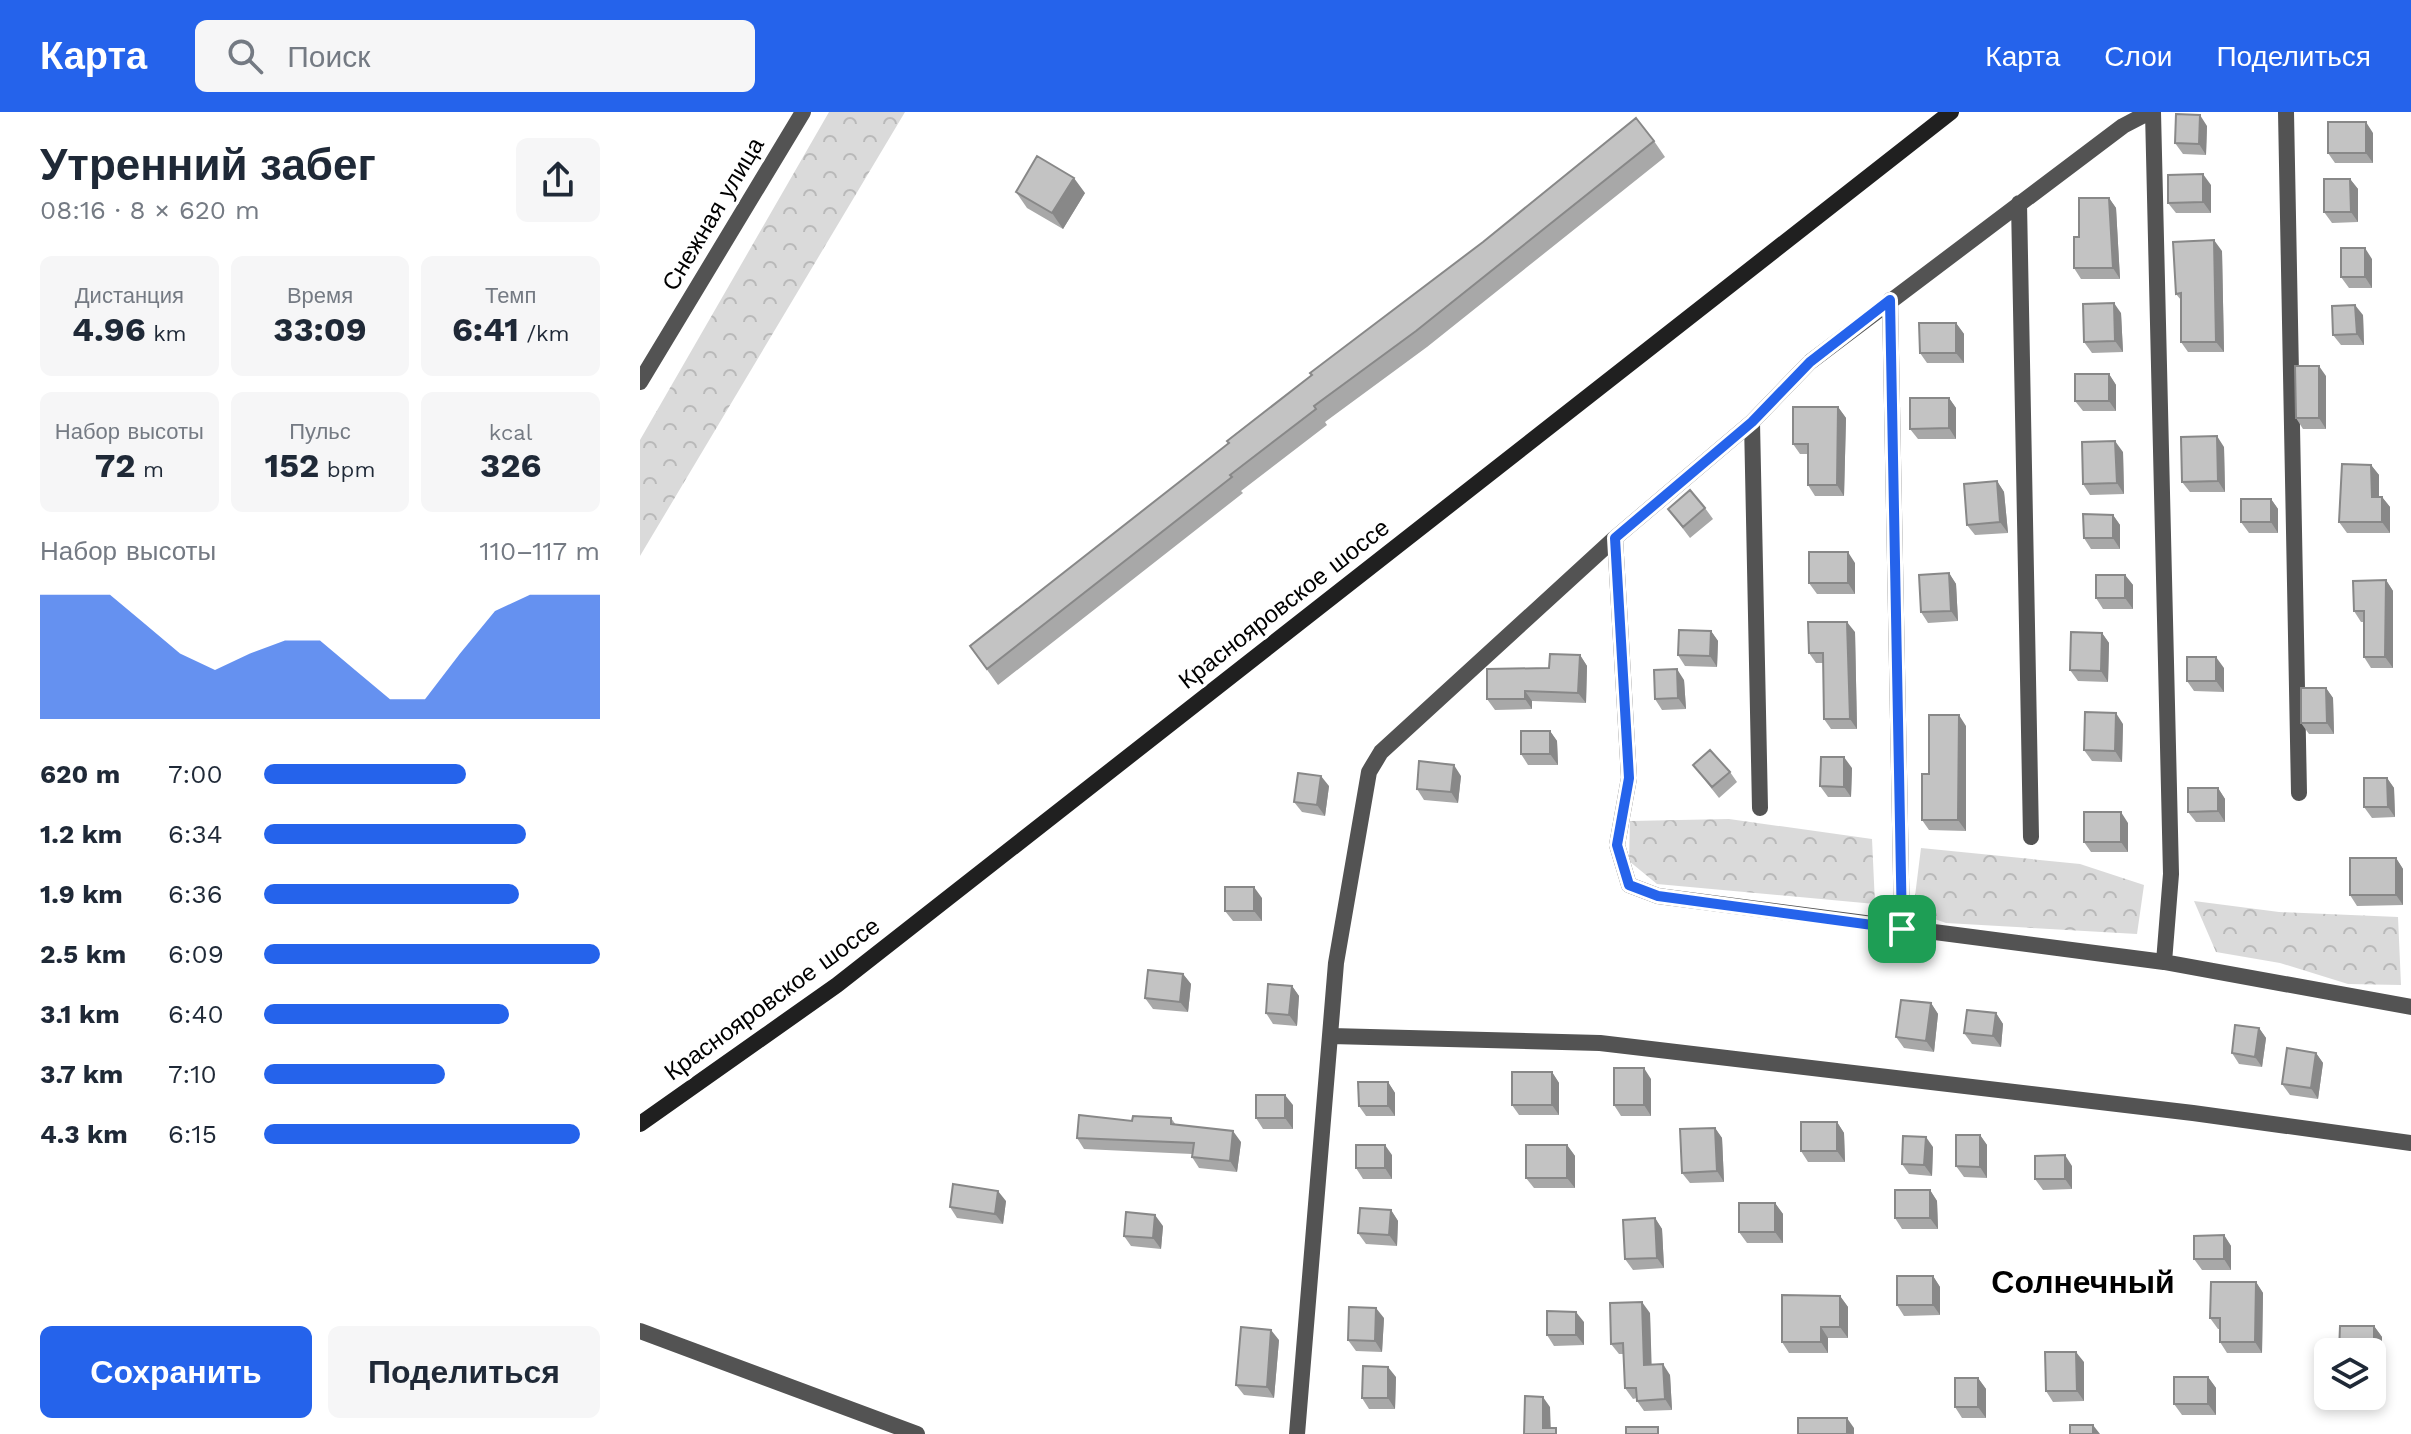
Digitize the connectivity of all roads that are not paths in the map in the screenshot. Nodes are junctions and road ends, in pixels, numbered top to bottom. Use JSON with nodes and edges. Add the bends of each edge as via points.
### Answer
{"nodes":[{"id":1,"x":803,"y":112,"type":"edge"},
{"id":2,"x":1951,"y":112,"type":"edge"},
{"id":3,"x":2152,"y":112,"type":"edge"},
{"id":4,"x":2286,"y":112,"type":"edge"},
{"id":5,"x":2019,"y":203,"type":"junction"},
{"id":6,"x":1890,"y":300,"type":"junction"},
{"id":7,"x":640,"y":382,"type":"edge"},
{"id":8,"x":1752,"y":422,"type":"junction"},
{"id":9,"x":1615,"y":538,"type":"junction"},
{"id":10,"x":2299,"y":793,"type":"dead end"},
{"id":11,"x":1760,"y":808,"type":"dead end"},
{"id":12,"x":2031,"y":837,"type":"dead end"},
{"id":13,"x":1902,"y":929,"type":"junction"},
{"id":14,"x":2164,"y":962,"type":"junction"},
{"id":15,"x":2411,"y":1007,"type":"edge"},
{"id":16,"x":1331,"y":1036,"type":"junction"},
{"id":17,"x":640,"y":1124,"type":"edge"},
{"id":18,"x":2411,"y":1143,"type":"edge"},
{"id":19,"x":640,"y":1331,"type":"edge"},
{"id":20,"x":917,"y":1434,"type":"edge"},
{"id":21,"x":1297,"y":1434,"type":"edge"}],
"edges":[{"from":1,"to":7,"type":"street","name":"Снежная улица"},
{"from":2,"to":17,"type":"street","name":"Краснояровское шоссе","via":[[837,985]]},
{"from":3,"to":5,"type":"street","via":[[2123,126]]},
{"from":3,"to":14,"type":"street","via":[[2171,874]]},
{"from":4,"to":10,"type":"street"},
{"from":5,"to":6,"type":"street"},
{"from":5,"to":12,"type":"street"},
{"from":6,"to":8,"type":"street","via":[[1810,362]]},
{"from":6,"to":13,"type":"street"},
{"from":8,"to":9,"type":"street"},
{"from":8,"to":11,"type":"street"},
{"from":9,"to":13,"type":"street","via":[[1629,778],[1617,845],[1629,885],[1658,896]]},
{"from":9,"to":16,"type":"street","via":[[1381,752],[1369,772],[1336,963]]},
{"from":13,"to":14,"type":"street"},
{"from":14,"to":15,"type":"street"},
{"from":16,"to":18,"type":"street","via":[[1600,1043]]},
{"from":16,"to":21,"type":"street"},
{"from":19,"to":20,"type":"street"}]}
